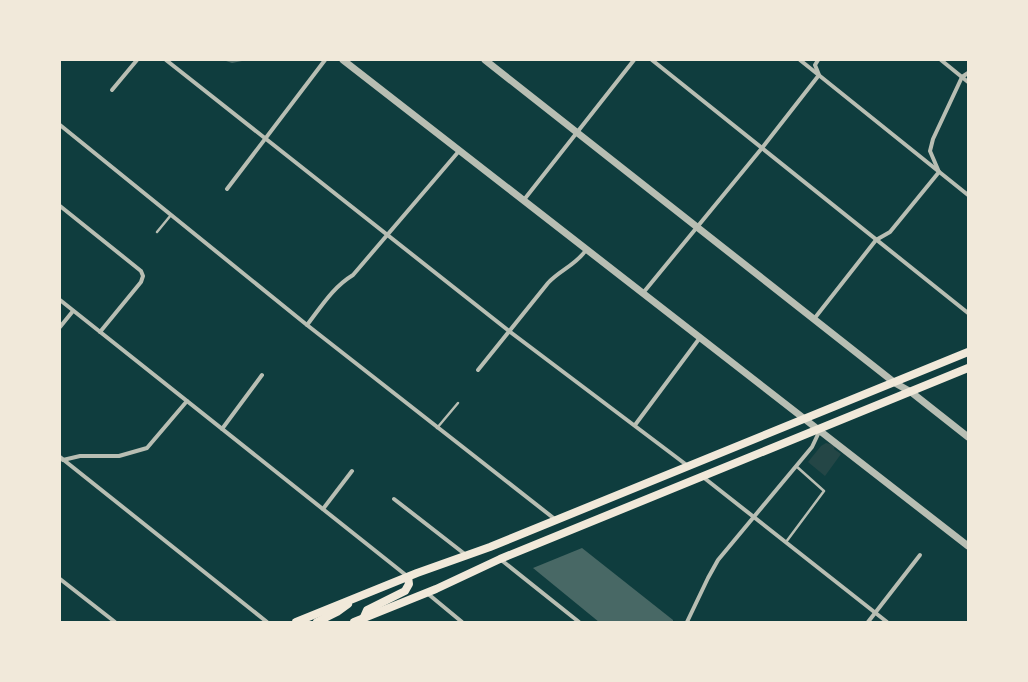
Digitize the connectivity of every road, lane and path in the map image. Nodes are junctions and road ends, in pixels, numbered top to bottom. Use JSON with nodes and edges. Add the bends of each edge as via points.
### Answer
{"nodes":[{"id":1,"x":137,"y":60,"type":"edge"},
{"id":2,"x":166,"y":60,"type":"edge"},
{"id":3,"x":325,"y":60,"type":"edge"},
{"id":4,"x":343,"y":60,"type":"edge"},
{"id":5,"x":485,"y":60,"type":"edge"},
{"id":6,"x":634,"y":60,"type":"edge"},
{"id":7,"x":652,"y":60,"type":"edge"},
{"id":8,"x":800,"y":60,"type":"edge"},
{"id":9,"x":818,"y":60,"type":"edge"},
{"id":10,"x":941,"y":60,"type":"edge"},
{"id":11,"x":968,"y":73,"type":"edge"},
{"id":12,"x":818,"y":75,"type":"junction"},
{"id":13,"x":962,"y":77,"type":"junction"},
{"id":14,"x":968,"y":82,"type":"edge"},
{"id":15,"x":112,"y":90,"type":"dead end"},
{"id":16,"x":60,"y":125,"type":"edge"},
{"id":17,"x":577,"y":132,"type":"junction"},
{"id":18,"x":266,"y":139,"type":"junction"},
{"id":19,"x":762,"y":148,"type":"junction"},
{"id":20,"x":459,"y":151,"type":"junction"},
{"id":21,"x":938,"y":172,"type":"junction"},
{"id":22,"x":227,"y":189,"type":"dead end"},
{"id":23,"x":968,"y":195,"type":"edge"},
{"id":24,"x":522,"y":201,"type":"junction"},
{"id":25,"x":60,"y":206,"type":"edge"},
{"id":26,"x":171,"y":215,"type":"junction"},
{"id":27,"x":697,"y":227,"type":"junction"},
{"id":28,"x":157,"y":232,"type":"dead end"},
{"id":29,"x":388,"y":233,"type":"junction"},
{"id":30,"x":876,"y":240,"type":"junction"},
{"id":31,"x":586,"y":250,"type":"junction"},
{"id":32,"x":643,"y":293,"type":"junction"},
{"id":33,"x":60,"y":300,"type":"edge"},
{"id":34,"x":73,"y":311,"type":"junction"},
{"id":35,"x":968,"y":313,"type":"edge"},
{"id":36,"x":814,"y":320,"type":"junction"},
{"id":37,"x":307,"y":325,"type":"junction"},
{"id":38,"x":60,"y":327,"type":"edge"},
{"id":39,"x":509,"y":331,"type":"junction"},
{"id":40,"x":100,"y":332,"type":"junction"},
{"id":41,"x":699,"y":339,"type":"junction"},
{"id":42,"x":968,"y":352,"type":"edge"},
{"id":43,"x":968,"y":368,"type":"edge"},
{"id":44,"x":478,"y":370,"type":"dead end"},
{"id":45,"x":262,"y":375,"type":"dead end"},
{"id":46,"x":895,"y":383,"type":"junction"},
{"id":47,"x":911,"y":392,"type":"junction"},
{"id":48,"x":187,"y":401,"type":"junction"},
{"id":49,"x":458,"y":403,"type":"dead end"},
{"id":50,"x":807,"y":419,"type":"junction"},
{"id":51,"x":636,"y":425,"type":"junction"},
{"id":52,"x":437,"y":428,"type":"junction"},
{"id":53,"x":222,"y":429,"type":"junction"},
{"id":54,"x":820,"y":429,"type":"junction"},
{"id":55,"x":968,"y":437,"type":"edge"},
{"id":56,"x":61,"y":459,"type":"edge"},
{"id":57,"x":796,"y":466,"type":"junction"},
{"id":58,"x":689,"y":467,"type":"junction"},
{"id":59,"x":352,"y":472,"type":"dead end"},
{"id":60,"x":703,"y":477,"type":"junction"},
{"id":61,"x":394,"y":499,"type":"dead end"},
{"id":62,"x":323,"y":509,"type":"junction"},
{"id":63,"x":753,"y":517,"type":"junction"},
{"id":64,"x":556,"y":521,"type":"junction"},
{"id":65,"x":786,"y":542,"type":"junction"},
{"id":66,"x":968,"y":546,"type":"edge"},
{"id":67,"x":920,"y":555,"type":"dead end"},
{"id":68,"x":467,"y":556,"type":"junction"},
{"id":69,"x":500,"y":559,"type":"junction"},
{"id":70,"x":408,"y":576,"type":"junction"},
{"id":71,"x":60,"y":579,"type":"edge"},
{"id":72,"x":426,"y":593,"type":"junction"},
{"id":73,"x":359,"y":597,"type":"junction"},
{"id":74,"x":875,"y":613,"type":"junction"},
{"id":75,"x":363,"y":618,"type":"junction"},
{"id":76,"x":115,"y":622,"type":"edge"},
{"id":77,"x":267,"y":622,"type":"edge"},
{"id":78,"x":296,"y":622,"type":"edge"},
{"id":79,"x":317,"y":622,"type":"edge"},
{"id":80,"x":354,"y":622,"type":"edge"},
{"id":81,"x":462,"y":622,"type":"edge"},
{"id":82,"x":579,"y":622,"type":"edge"},
{"id":83,"x":687,"y":622,"type":"edge"},
{"id":84,"x":868,"y":622,"type":"edge"},
{"id":85,"x":887,"y":622,"type":"edge"}],
"edges":[{"from":1,"to":15,"type":"street"},
{"from":2,"to":18,"type":"street"},
{"from":3,"to":18,"type":"street"},
{"from":4,"to":20,"type":"street"},
{"from":5,"to":17,"type":"street"},
{"from":6,"to":17,"type":"street"},
{"from":7,"to":19,"type":"street"},
{"from":8,"to":12,"type":"street"},
{"from":9,"to":12,"type":"street","via":[[815,65]]},
{"from":10,"to":13,"type":"street"},
{"from":11,"to":13,"type":"street"},
{"from":12,"to":19,"type":"street"},
{"from":12,"to":21,"type":"street"},
{"from":13,"to":14,"type":"street"},
{"from":13,"to":21,"type":"street","via":[[933,139],[930,151]]},
{"from":16,"to":26,"type":"street"},
{"from":17,"to":24,"type":"street"},
{"from":17,"to":27,"type":"street"},
{"from":18,"to":22,"type":"street"},
{"from":18,"to":29,"type":"street"},
{"from":19,"to":27,"type":"street"},
{"from":19,"to":30,"type":"street"},
{"from":20,"to":24,"type":"street"},
{"from":20,"to":29,"type":"street"},
{"from":21,"to":23,"type":"street"},
{"from":21,"to":30,"type":"street","via":[[890,232]]},
{"from":24,"to":31,"type":"street"},
{"from":25,"to":40,"type":"street","via":[[141,271],[143,276],[141,282]]},
{"from":26,"to":28,"type":"lane"},
{"from":26,"to":37,"type":"street"},
{"from":27,"to":32,"type":"street"},
{"from":27,"to":36,"type":"street"},
{"from":29,"to":37,"type":"street","via":[[353,276],[335,288]]},
{"from":29,"to":39,"type":"street"},
{"from":30,"to":35,"type":"street"},
{"from":30,"to":36,"type":"street"},
{"from":31,"to":32,"type":"street"},
{"from":31,"to":39,"type":"street","via":[[580,260],[555,275]]},
{"from":32,"to":41,"type":"street"},
{"from":33,"to":34,"type":"street"},
{"from":34,"to":38,"type":"street"},
{"from":34,"to":40,"type":"street"},
{"from":36,"to":46,"type":"street"},
{"from":37,"to":52,"type":"street"},
{"from":39,"to":44,"type":"street"},
{"from":39,"to":51,"type":"street"},
{"from":40,"to":48,"type":"street"},
{"from":41,"to":50,"type":"street"},
{"from":41,"to":51,"type":"street"},
{"from":42,"to":46,"type":"main road"},
{"from":43,"to":47,"type":"main road"},
{"from":45,"to":53,"type":"street"},
{"from":46,"to":47,"type":"street"},
{"from":46,"to":50,"type":"main road"},
{"from":47,"to":54,"type":"main road"},
{"from":47,"to":55,"type":"street"},
{"from":48,"to":53,"type":"street"},
{"from":48,"to":56,"type":"street","via":[[147,448],[119,456],[80,456]]},
{"from":49,"to":52,"type":"lane"},
{"from":50,"to":54,"type":"street"},
{"from":50,"to":58,"type":"main road"},
{"from":51,"to":58,"type":"street"},
{"from":52,"to":64,"type":"street"},
{"from":53,"to":62,"type":"street"},
{"from":54,"to":57,"type":"street","via":[[812,447]]},
{"from":54,"to":60,"type":"main road"},
{"from":54,"to":66,"type":"street"},
{"from":56,"to":77,"type":"street"},
{"from":57,"to":63,"type":"street"},
{"from":57,"to":65,"type":"lane","via":[[824,491]]},
{"from":58,"to":64,"type":"main road"},
{"from":59,"to":62,"type":"street"},
{"from":60,"to":63,"type":"street"},
{"from":60,"to":69,"type":"main road"},
{"from":61,"to":68,"type":"street"},
{"from":62,"to":70,"type":"street"},
{"from":63,"to":65,"type":"street"},
{"from":63,"to":83,"type":"street","via":[[713,568]]},
{"from":64,"to":68,"type":"main road"},
{"from":65,"to":74,"type":"street"},
{"from":67,"to":74,"type":"street"},
{"from":68,"to":70,"type":"main road"},
{"from":69,"to":72,"type":"main road"},
{"from":69,"to":82,"type":"street"},
{"from":70,"to":73,"type":"main road"},
{"from":70,"to":75,"type":"main road","via":[[409,584],[405,591],[367,610]]},
{"from":71,"to":76,"type":"street"},
{"from":72,"to":75,"type":"main road"},
{"from":72,"to":81,"type":"street"},
{"from":73,"to":78,"type":"main road"},
{"from":73,"to":79,"type":"main road"},
{"from":74,"to":84,"type":"street"},
{"from":74,"to":85,"type":"street"},
{"from":75,"to":80,"type":"main road"}]}
